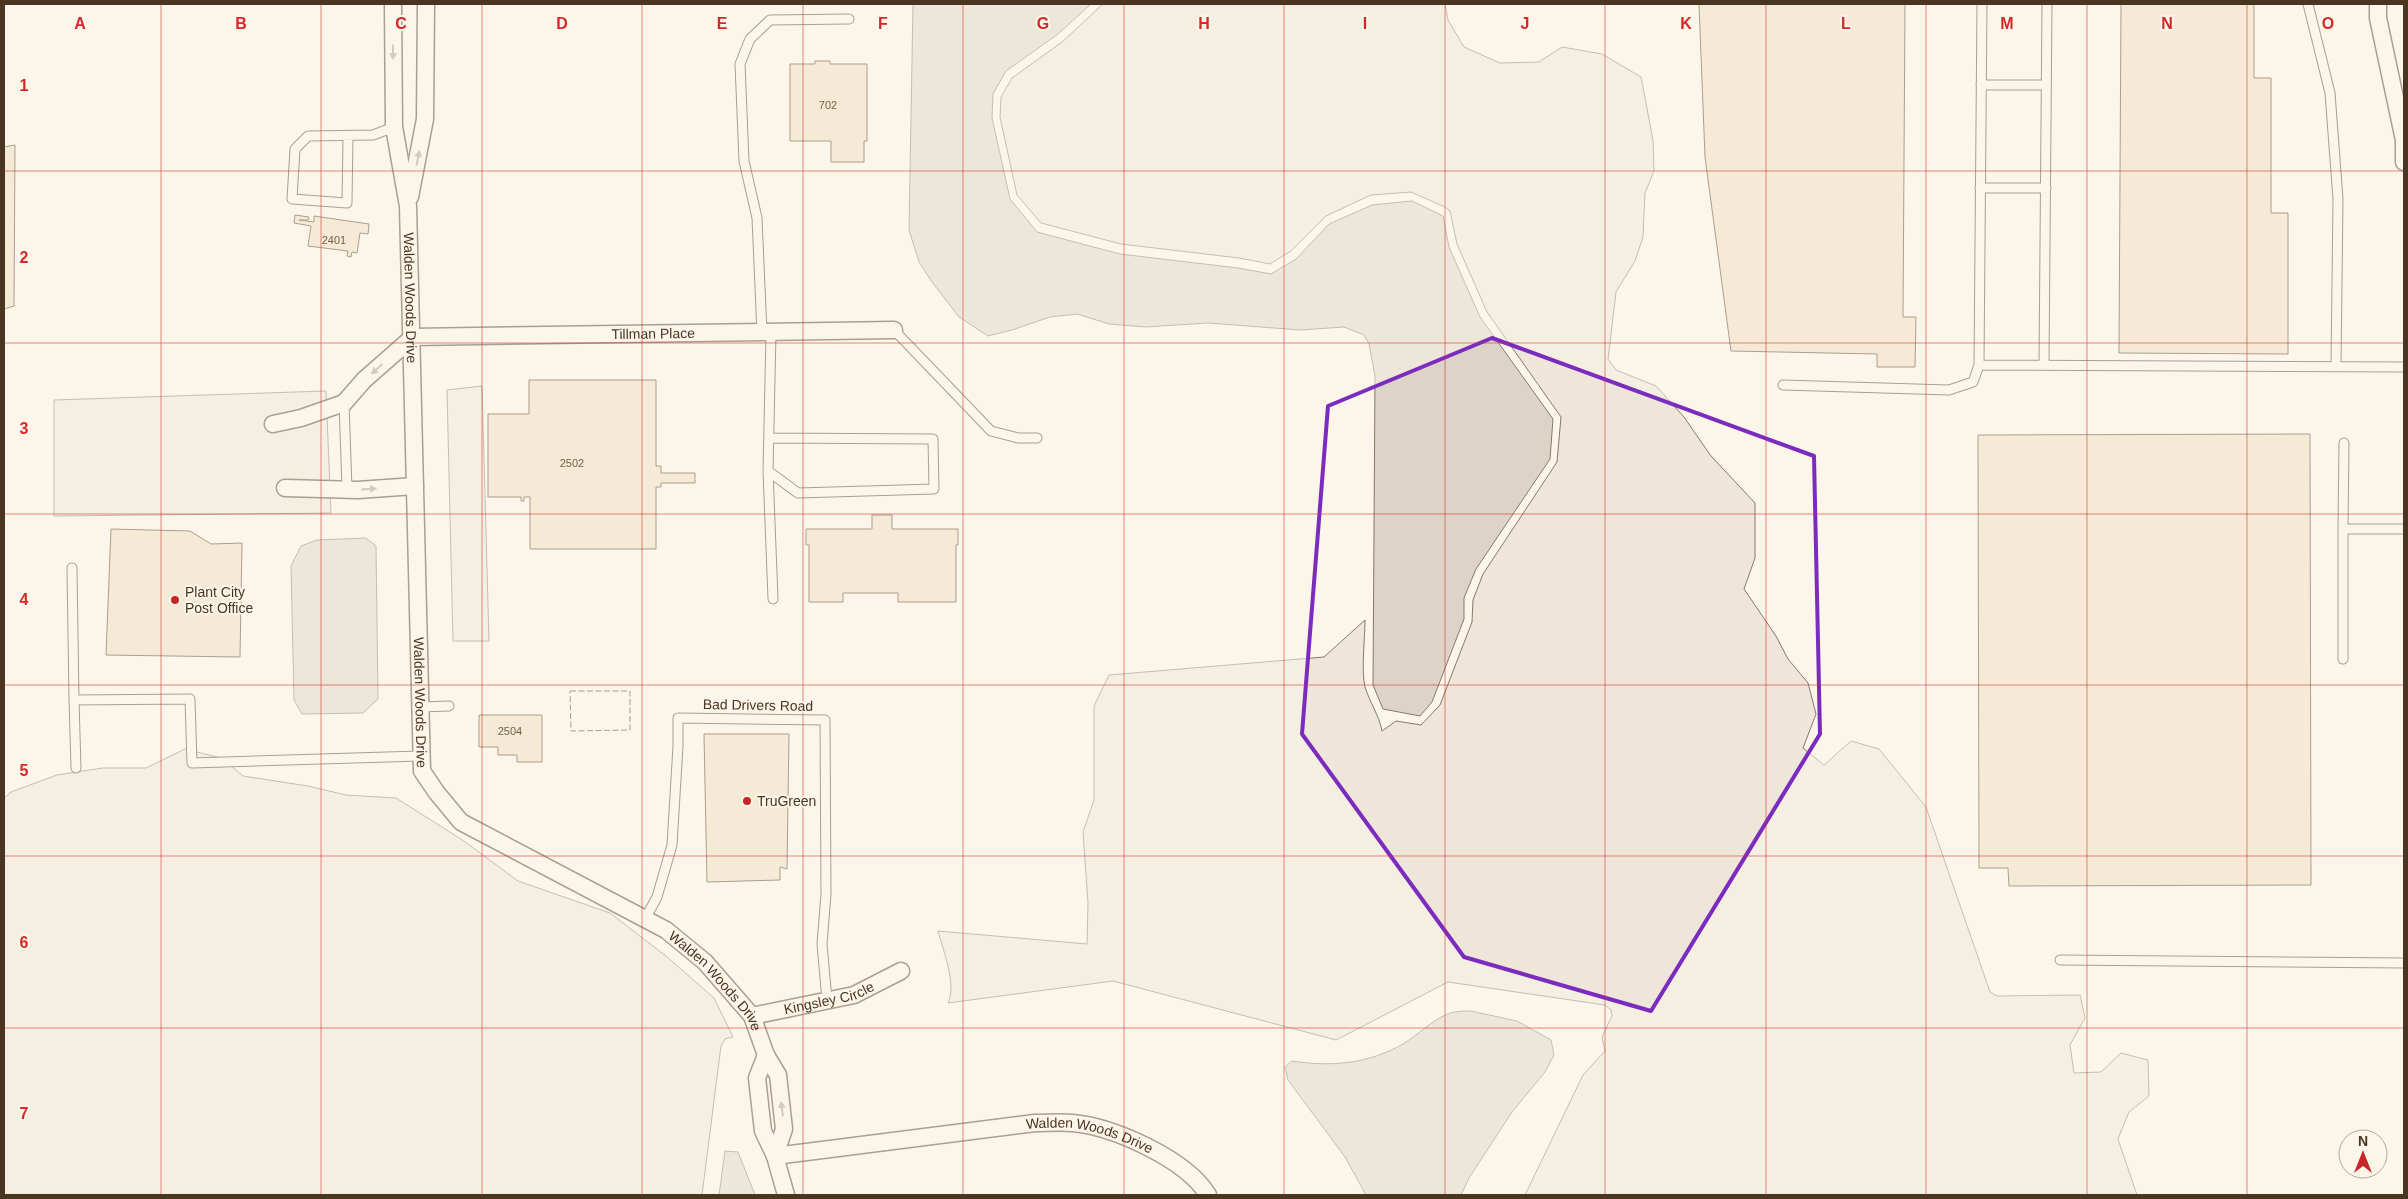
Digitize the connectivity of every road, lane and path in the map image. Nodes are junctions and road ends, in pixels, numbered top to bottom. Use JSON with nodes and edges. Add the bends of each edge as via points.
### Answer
{"nodes":[{"id":1,"x":393,"y":4,"type":"edge"},
{"id":2,"x":426,"y":4,"type":"edge"},
{"id":3,"x":1982,"y":4,"type":"edge"},
{"id":4,"x":2047,"y":4,"type":"edge"},
{"id":5,"x":2308,"y":4,"type":"edge"},
{"id":6,"x":2368,"y":4,"type":"edge"},
{"id":7,"x":2378,"y":11,"type":"edge"},
{"id":8,"x":849,"y":19,"type":"dead end"},
{"id":9,"x":1982,"y":85,"type":"junction"},
{"id":10,"x":2046,"y":85,"type":"junction"},
{"id":11,"x":394,"y":127,"type":"junction"},
{"id":12,"x":348,"y":136,"type":"junction"},
{"id":13,"x":2404,"y":158,"type":"edge"},
{"id":14,"x":2404,"y":162,"type":"edge"},
{"id":15,"x":1980,"y":188,"type":"junction"},
{"id":16,"x":2046,"y":188,"type":"junction"},
{"id":17,"x":408,"y":206,"type":"junction"},
{"id":18,"x":894,"y":330,"type":"joint"},
{"id":19,"x":766,"y":333,"type":"junction"},
{"id":20,"x":413,"y":337,"type":"junction"},
{"id":21,"x":1979,"y":365,"type":"junction"},
{"id":22,"x":2044,"y":365,"type":"junction"},
{"id":23,"x":2336,"y":366,"type":"junction"},
{"id":24,"x":2404,"y":367,"type":"edge"},
{"id":25,"x":1783,"y":385,"type":"dead end"},
{"id":26,"x":344,"y":404,"type":"junction"},
{"id":27,"x":273,"y":424,"type":"dead end"},
{"id":28,"x":768,"y":438,"type":"junction"},
{"id":29,"x":1038,"y":438,"type":"dead end"},
{"id":30,"x":2344,"y":443,"type":"dead end"},
{"id":31,"x":768,"y":471,"type":"junction"},
{"id":32,"x":415,"y":486,"type":"junction"},
{"id":33,"x":285,"y":488,"type":"dead end"},
{"id":34,"x":347,"y":489,"type":"junction"},
{"id":35,"x":2343,"y":529,"type":"junction"},
{"id":36,"x":2404,"y":529,"type":"edge"},
{"id":37,"x":72,"y":568,"type":"dead end"},
{"id":38,"x":773,"y":599,"type":"dead end"},
{"id":39,"x":2343,"y":659,"type":"dead end"},
{"id":40,"x":74,"y":700,"type":"junction"},
{"id":41,"x":449,"y":706,"type":"dead end"},
{"id":42,"x":419,"y":707,"type":"junction"},
{"id":43,"x":420,"y":756,"type":"junction"},
{"id":44,"x":76,"y":768,"type":"dead end"},
{"id":45,"x":645,"y":919,"type":"junction"},
{"id":46,"x":2060,"y":960,"type":"dead end"},
{"id":47,"x":2404,"y":963,"type":"edge"},
{"id":48,"x":901,"y":970,"type":"dead end"},
{"id":49,"x":827,"y":1000,"type":"junction"},
{"id":50,"x":752,"y":1016,"type":"junction"},
{"id":51,"x":775,"y":1156,"type":"junction"},
{"id":52,"x":786,"y":1195,"type":"edge"},
{"id":53,"x":1208,"y":1195,"type":"edge"}],
"edges":[{"from":1,"to":11,"type":"street","name":"Walden Woods Drive","one_way":true},
{"from":17,"to":2,"type":"street","name":"Walden Woods Drive","one_way":true,"via":[[425,119]]},
{"from":3,"to":9,"type":"lane"},
{"from":4,"to":10,"type":"lane"},
{"from":5,"to":23,"type":"lane","via":[[2330,93],[2338,199]]},
{"from":6,"to":7,"type":"street"},
{"from":7,"to":13,"type":"street","via":[[2404,140]]},
{"from":8,"to":19,"type":"lane","via":[[770,20],[750,39],[740,64],[744,161],[757,218]]},
{"from":9,"to":10,"type":"lane"},
{"from":9,"to":15,"type":"lane"},
{"from":10,"to":16,"type":"lane"},
{"from":11,"to":12,"type":"lane","via":[[373,135]]},
{"from":11,"to":17,"type":"street","name":"Walden Woods Drive"},
{"from":12,"to":12,"type":"lane","via":[[308,136],[295,149],[292,199],[347,203]]},
{"from":13,"to":14,"type":"street"},
{"from":15,"to":16,"type":"lane"},
{"from":15,"to":21,"type":"lane"},
{"from":16,"to":22,"type":"lane"},
{"from":17,"to":20,"type":"street","name":"Walden Woods Drive"},
{"from":18,"to":19,"type":"street","name":"Tillman Place"},
{"from":18,"to":29,"type":"lane","via":[[991,431],[1018,438]]},
{"from":19,"to":20,"type":"street","name":"Tillman Place"},
{"from":19,"to":28,"type":"lane"},
{"from":20,"to":26,"type":"street","one_way":true,"via":[[364,380]]},
{"from":20,"to":32,"type":"street","name":"Walden Woods Drive"},
{"from":21,"to":22,"type":"lane"},
{"from":21,"to":25,"type":"lane","via":[[1973,382],[1948,390]]},
{"from":22,"to":23,"type":"lane"},
{"from":23,"to":24,"type":"lane"},
{"from":26,"to":27,"type":"street"},
{"from":26,"to":34,"type":"lane"},
{"from":28,"to":31,"type":"lane"},
{"from":28,"to":31,"type":"lane","via":[[933,439],[934,489],[798,493]]},
{"from":30,"to":35,"type":"lane"},
{"from":31,"to":38,"type":"lane"},
{"from":34,"to":32,"type":"street","one_way":true},
{"from":32,"to":42,"type":"street","name":"Walden Woods Drive"},
{"from":33,"to":34,"type":"street"},
{"from":35,"to":36,"type":"lane"},
{"from":35,"to":39,"type":"lane"},
{"from":37,"to":40,"type":"lane"},
{"from":40,"to":43,"type":"lane","via":[[190,699],[192,763]]},
{"from":40,"to":44,"type":"lane"},
{"from":41,"to":42,"type":"lane"},
{"from":42,"to":43,"type":"street","name":"Walden Woods Drive"},
{"from":43,"to":45,"type":"street","name":"Walden Woods Drive","via":[[422,771],[461,822]]},
{"from":45,"to":49,"type":"lane","name":"Bad Drivers Road","via":[[657,897],[672,845],[678,718],[825,720],[826,894],[822,944]]},
{"from":45,"to":50,"type":"street","name":"Walden Woods Drive","via":[[666,930],[704,962]]},
{"from":46,"to":47,"type":"lane"},
{"from":48,"to":49,"type":"street","name":"Kingsley Circle","via":[[854,995]]},
{"from":49,"to":50,"type":"street","name":"Kingsley Circle"},
{"from":50,"to":51,"type":"street","name":"Walden Woods Drive","via":[[766,1055],[758,1078],[763,1131]]},
{"from":51,"to":52,"type":"street","name":"Walden Woods Drive"},
{"from":51,"to":53,"type":"street","name":"Walden Woods Drive","via":[[1035,1123],[1073,1123],[1120,1133],[1201,1184]]}]}
